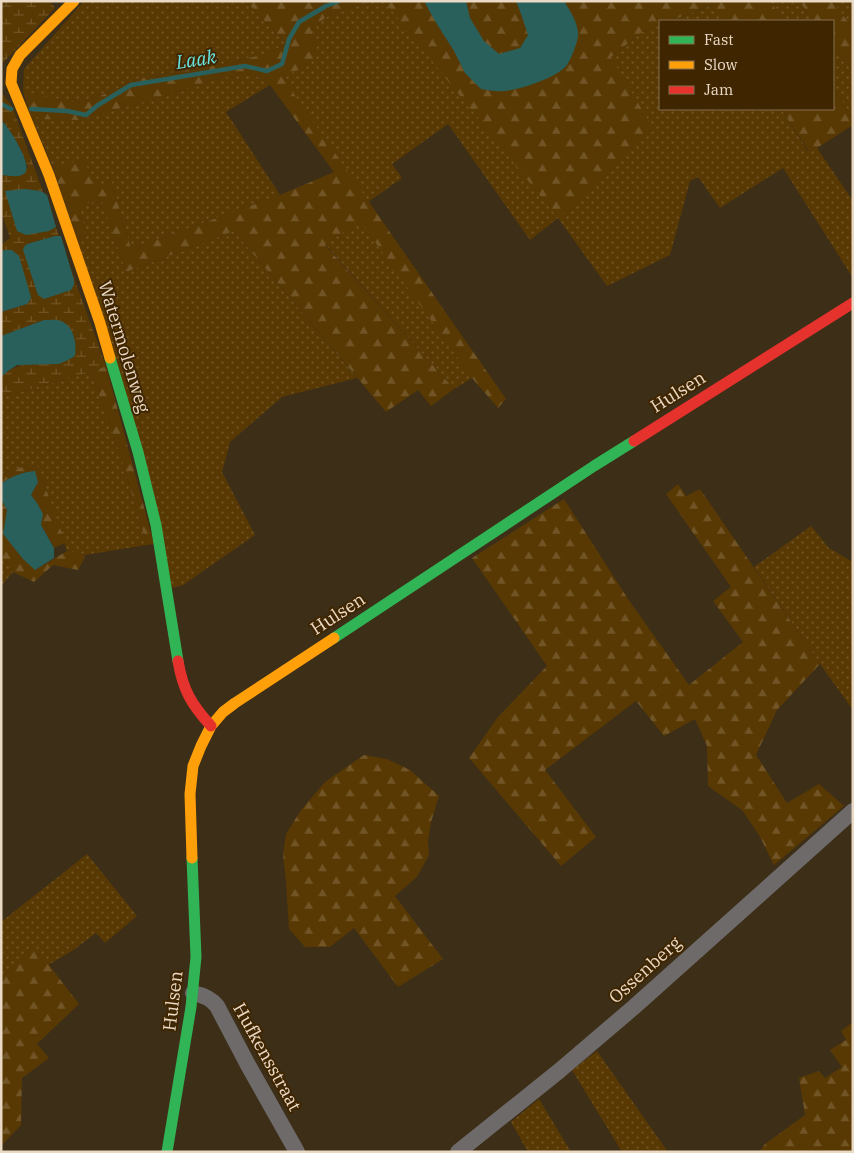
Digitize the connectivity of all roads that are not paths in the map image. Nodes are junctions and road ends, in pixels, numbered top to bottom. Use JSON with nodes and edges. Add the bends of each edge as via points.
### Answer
{"nodes":[{"id":1,"x":74,"y":1,"type":"edge"},
{"id":2,"x":853,"y":303,"type":"edge"},
{"id":3,"x":211,"y":726,"type":"junction"},
{"id":4,"x":853,"y":810,"type":"edge"},
{"id":5,"x":193,"y":993,"type":"junction"},
{"id":6,"x":167,"y":1152,"type":"edge"},
{"id":7,"x":297,"y":1152,"type":"edge"},
{"id":8,"x":458,"y":1152,"type":"edge"}],
"edges":[{"from":1,"to":3,"type":"street","name":"Watermolenweg","via":[[20,55],[12,69],[12,84],[49,174],[97,314],[138,452],[156,525],[181,676],[191,702]]},
{"from":2,"to":3,"type":"street","name":"Hulsen","via":[[594,466],[235,703]]},
{"from":3,"to":5,"type":"street","name":"Hulsen","via":[[193,766],[190,794],[196,957]]},
{"from":4,"to":8,"type":"street","name":"Ossenberg","via":[[634,1007]]},
{"from":5,"to":6,"type":"street","name":"Hulsen"},
{"from":5,"to":7,"type":"street","name":"Hufkensstraat","via":[[201,994],[217,1006]]}]}
